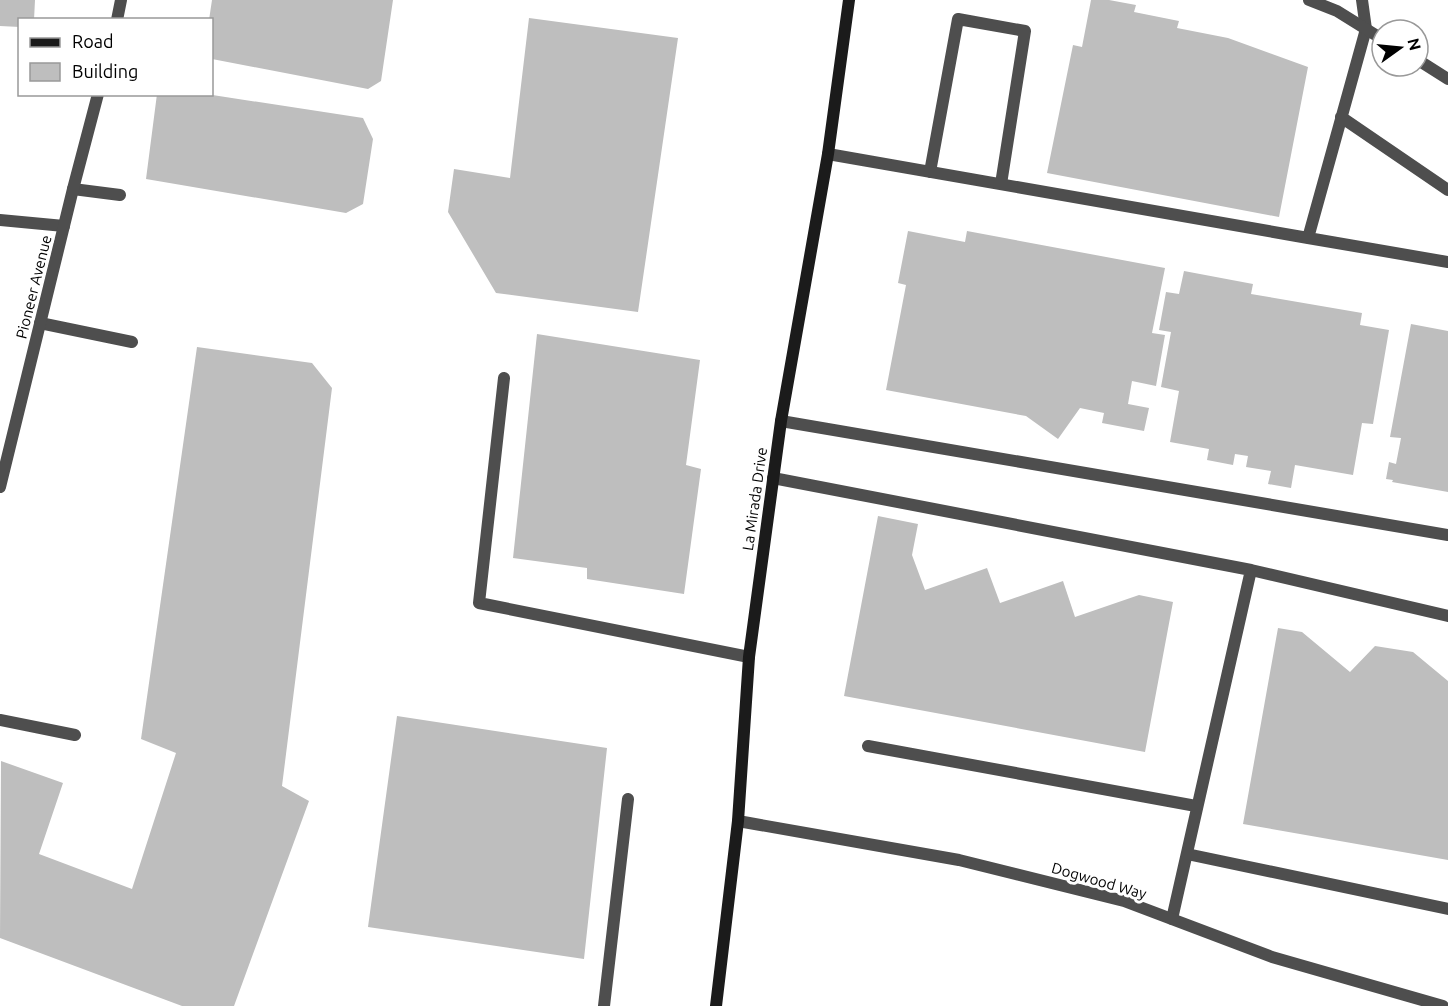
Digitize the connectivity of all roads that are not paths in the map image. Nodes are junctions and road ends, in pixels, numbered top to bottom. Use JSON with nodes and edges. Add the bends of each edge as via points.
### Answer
{"nodes":[{"id":1,"x":121,"y":0,"type":"edge"},
{"id":2,"x":849,"y":0,"type":"edge"},
{"id":3,"x":1309,"y":0,"type":"edge"},
{"id":4,"x":1362,"y":0,"type":"edge"},
{"id":5,"x":117,"y":18,"type":"edge"},
{"id":6,"x":1366,"y":29,"type":"junction"},
{"id":7,"x":1370,"y":32,"type":"edge"},
{"id":8,"x":1430,"y":68,"type":"edge"},
{"id":9,"x":1448,"y":79,"type":"edge"},
{"id":10,"x":97,"y":96,"type":"edge"},
{"id":11,"x":1341,"y":117,"type":"junction"},
{"id":12,"x":828,"y":154,"type":"junction"},
{"id":13,"x":930,"y":172,"type":"junction"},
{"id":14,"x":1001,"y":184,"type":"junction"},
{"id":15,"x":73,"y":189,"type":"junction"},
{"id":16,"x":1448,"y":190,"type":"edge"},
{"id":17,"x":120,"y":195,"type":"dead end"},
{"id":18,"x":0,"y":220,"type":"edge"},
{"id":19,"x":64,"y":226,"type":"junction"},
{"id":20,"x":1308,"y":238,"type":"junction"},
{"id":21,"x":1448,"y":262,"type":"edge"},
{"id":22,"x":40,"y":322,"type":"junction"},
{"id":23,"x":132,"y":342,"type":"dead end"},
{"id":24,"x":504,"y":378,"type":"dead end"},
{"id":25,"x":781,"y":421,"type":"junction"},
{"id":26,"x":773,"y":478,"type":"junction"},
{"id":27,"x":0,"y":488,"type":"edge"},
{"id":28,"x":1448,"y":535,"type":"edge"},
{"id":29,"x":1251,"y":570,"type":"junction"},
{"id":30,"x":1448,"y":616,"type":"edge"},
{"id":31,"x":749,"y":657,"type":"junction"},
{"id":32,"x":0,"y":720,"type":"edge"},
{"id":33,"x":75,"y":735,"type":"dead end"},
{"id":34,"x":868,"y":746,"type":"dead end"},
{"id":35,"x":628,"y":799,"type":"dead end"},
{"id":36,"x":1196,"y":806,"type":"junction"},
{"id":37,"x":738,"y":821,"type":"junction"},
{"id":38,"x":1187,"y":854,"type":"junction"},
{"id":39,"x":1448,"y":909,"type":"edge"},
{"id":40,"x":1172,"y":919,"type":"junction"},
{"id":41,"x":604,"y":1006,"type":"edge"},
{"id":42,"x":716,"y":1006,"type":"edge"},
{"id":43,"x":1443,"y":1006,"type":"edge"}],
"edges":[{"from":1,"to":5,"type":"street"},
{"from":2,"to":12,"type":"main road","name":"La Mirada Drive"},
{"from":3,"to":6,"type":"street"},
{"from":4,"to":6,"type":"street"},
{"from":6,"to":7,"type":"street"},
{"from":6,"to":11,"type":"street"},
{"from":8,"to":9,"type":"street"},
{"from":10,"to":15,"type":"street","name":"Pioneer Avenue"},
{"from":11,"to":16,"type":"street"},
{"from":11,"to":20,"type":"street"},
{"from":12,"to":13,"type":"street"},
{"from":12,"to":25,"type":"main road","name":"La Mirada Drive"},
{"from":13,"to":14,"type":"street"},
{"from":13,"to":14,"type":"street","via":[[958,19],[1024,32]]},
{"from":14,"to":20,"type":"street"},
{"from":15,"to":17,"type":"street"},
{"from":15,"to":19,"type":"street","name":"Pioneer Avenue"},
{"from":18,"to":19,"type":"street"},
{"from":19,"to":22,"type":"street","name":"Pioneer Avenue"},
{"from":20,"to":21,"type":"street"},
{"from":22,"to":23,"type":"street"},
{"from":22,"to":27,"type":"street","name":"Pioneer Avenue"},
{"from":24,"to":31,"type":"street","via":[[479,603]]},
{"from":25,"to":26,"type":"main road","name":"La Mirada Drive"},
{"from":25,"to":28,"type":"street"},
{"from":26,"to":29,"type":"street"},
{"from":26,"to":31,"type":"main road","name":"La Mirada Drive"},
{"from":29,"to":30,"type":"street"},
{"from":29,"to":36,"type":"street"},
{"from":31,"to":37,"type":"main road","name":"La Mirada Drive"},
{"from":32,"to":33,"type":"street"},
{"from":34,"to":36,"type":"street"},
{"from":35,"to":41,"type":"street"},
{"from":36,"to":38,"type":"street"},
{"from":37,"to":40,"type":"street","name":"Dogwood Way","via":[[959,860],[1125,901]]},
{"from":37,"to":42,"type":"main road","name":"La Mirada Drive"},
{"from":38,"to":39,"type":"street"},
{"from":38,"to":40,"type":"street"},
{"from":40,"to":43,"type":"street","name":"Dogwood Way","via":[[1272,957]]}]}
